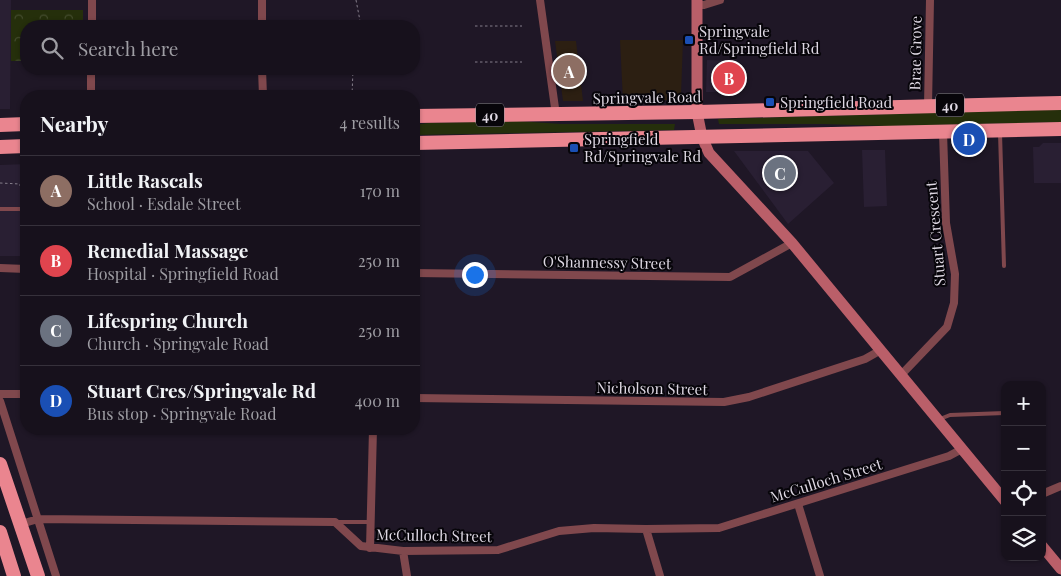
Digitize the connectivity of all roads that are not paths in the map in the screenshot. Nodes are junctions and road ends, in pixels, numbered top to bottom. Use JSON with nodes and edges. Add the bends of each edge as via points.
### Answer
{"nodes":[{"id":1,"x":92,"y":0,"type":"edge"},
{"id":2,"x":262,"y":0,"type":"edge"},
{"id":3,"x":540,"y":0,"type":"edge"},
{"id":4,"x":720,"y":0,"type":"edge"},
{"id":5,"x":930,"y":0,"type":"edge"},
{"id":6,"x":697,"y":2,"type":"edge"},
{"id":7,"x":92,"y":20,"type":"edge"},
{"id":8,"x":262,"y":20,"type":"edge"},
{"id":9,"x":91,"y":75,"type":"edge"},
{"id":10,"x":262,"y":75,"type":"edge"},
{"id":11,"x":91,"y":90,"type":"edge"},
{"id":12,"x":263,"y":90,"type":"edge"},
{"id":13,"x":1061,"y":103,"type":"edge"},
{"id":14,"x":928,"y":106,"type":"junction"},
{"id":15,"x":697,"y":112,"type":"junction"},
{"id":16,"x":556,"y":115,"type":"junction"},
{"id":17,"x":420,"y":116,"type":"edge"},
{"id":18,"x":20,"y":124,"type":"edge"},
{"id":19,"x":0,"y":125,"type":"edge"},
{"id":20,"x":1061,"y":129,"type":"edge"},
{"id":21,"x":1000,"y":131,"type":"junction"},
{"id":22,"x":942,"y":132,"type":"junction"},
{"id":23,"x":702,"y":137,"type":"junction"},
{"id":24,"x":420,"y":142,"type":"edge"},
{"id":25,"x":0,"y":146,"type":"edge"},
{"id":26,"x":20,"y":146,"type":"edge"},
{"id":27,"x":0,"y":209,"type":"edge"},
{"id":28,"x":20,"y":209,"type":"edge"},
{"id":29,"x":792,"y":243,"type":"junction"},
{"id":30,"x":1004,"y":266,"type":"dead end"},
{"id":31,"x":0,"y":268,"type":"edge"},
{"id":32,"x":20,"y":269,"type":"edge"},
{"id":33,"x":420,"y":273,"type":"edge"},
{"id":34,"x":880,"y":350,"type":"junction"},
{"id":35,"x":901,"y":375,"type":"junction"},
{"id":36,"x":0,"y":394,"type":"edge"},
{"id":37,"x":20,"y":394,"type":"edge"},
{"id":38,"x":420,"y":398,"type":"edge"},
{"id":39,"x":0,"y":401,"type":"edge"},
{"id":40,"x":1001,"y":413,"type":"edge"},
{"id":41,"x":938,"y":420,"type":"junction"},
{"id":42,"x":373,"y":435,"type":"edge"},
{"id":43,"x":962,"y":449,"type":"junction"},
{"id":44,"x":0,"y":464,"type":"edge"},
{"id":45,"x":1061,"y":486,"type":"edge"},
{"id":46,"x":1046,"y":492,"type":"edge"},
{"id":47,"x":1001,"y":496,"type":"edge"},
{"id":48,"x":798,"y":504,"type":"junction"},
{"id":49,"x":38,"y":519,"type":"junction"},
{"id":50,"x":336,"y":522,"type":"junction"},
{"id":51,"x":370,"y":522,"type":"junction"},
{"id":52,"x":21,"y":524,"type":"junction"},
{"id":53,"x":646,"y":529,"type":"junction"},
{"id":54,"x":0,"y":532,"type":"edge"},
{"id":55,"x":370,"y":548,"type":"junction"},
{"id":56,"x":404,"y":550,"type":"junction"},
{"id":57,"x":1046,"y":551,"type":"edge"},
{"id":58,"x":1061,"y":569,"type":"edge"},
{"id":59,"x":14,"y":576,"type":"edge"},
{"id":60,"x":38,"y":576,"type":"edge"},
{"id":61,"x":56,"y":576,"type":"edge"},
{"id":62,"x":407,"y":576,"type":"edge"},
{"id":63,"x":660,"y":576,"type":"edge"},
{"id":64,"x":820,"y":576,"type":"edge"}],
"edges":[{"from":1,"to":7,"type":"street"},
{"from":2,"to":8,"type":"street"},
{"from":3,"to":16,"type":"street"},
{"from":4,"to":6,"type":"street","via":[[704,5]]},
{"from":5,"to":14,"type":"street","name":"Brae Grove"},
{"from":6,"to":15,"type":"main road"},
{"from":9,"to":11,"type":"street"},
{"from":10,"to":12,"type":"street"},
{"from":13,"to":14,"type":"highway","name":"Springvale Road","number":"40"},
{"from":14,"to":15,"type":"highway","name":"Springvale Road","number":"40"},
{"from":15,"to":16,"type":"highway","name":"Springvale Road","number":"40"},
{"from":15,"to":23,"type":"main road"},
{"from":16,"to":17,"type":"highway","name":"Springvale Road","number":"40"},
{"from":18,"to":19,"type":"highway"},
{"from":20,"to":21,"type":"highway","number":"40"},
{"from":21,"to":22,"type":"highway","number":"40"},
{"from":21,"to":30,"type":"lane"},
{"from":22,"to":23,"type":"highway","number":"40"},
{"from":22,"to":35,"type":"street","name":"Stuart Crescent","via":[[946,223],[955,274],[954,303],[947,327]]},
{"from":23,"to":24,"type":"highway","number":"40"},
{"from":23,"to":29,"type":"main road","via":[[709,153],[723,170]]},
{"from":25,"to":26,"type":"highway"},
{"from":27,"to":28,"type":"lane"},
{"from":29,"to":33,"type":"street","name":"O'Shannessy Street","via":[[730,277]]},
{"from":29,"to":34,"type":"main road"},
{"from":31,"to":32,"type":"street"},
{"from":34,"to":35,"type":"main road"},
{"from":34,"to":38,"type":"street","name":"Nicholson Street","via":[[865,359],[749,397],[724,402]]},
{"from":35,"to":41,"type":"main road"},
{"from":36,"to":37,"type":"street"},
{"from":39,"to":49,"type":"street"},
{"from":40,"to":41,"type":"lane","via":[[950,415]]},
{"from":41,"to":43,"type":"main road"},
{"from":42,"to":51,"type":"street"},
{"from":43,"to":47,"type":"main road"},
{"from":43,"to":48,"type":"street","name":"McCulloch Street","via":[[949,456]]},
{"from":44,"to":52,"type":"highway"},
{"from":45,"to":46,"type":"street"},
{"from":48,"to":53,"type":"street","name":"McCulloch Street","via":[[719,528]]},
{"from":48,"to":64,"type":"street"},
{"from":49,"to":50,"type":"street"},
{"from":49,"to":52,"type":"street"},
{"from":49,"to":61,"type":"street"},
{"from":50,"to":51,"type":"lane"},
{"from":50,"to":55,"type":"street","name":"McCulloch Street","via":[[361,546]]},
{"from":51,"to":55,"type":"street"},
{"from":52,"to":60,"type":"highway"},
{"from":53,"to":56,"type":"street","name":"McCulloch Street","via":[[559,531],[498,550]]},
{"from":53,"to":63,"type":"street"},
{"from":54,"to":59,"type":"highway"},
{"from":55,"to":56,"type":"street","name":"McCulloch Street"},
{"from":56,"to":62,"type":"street"},
{"from":57,"to":58,"type":"main road"}]}
